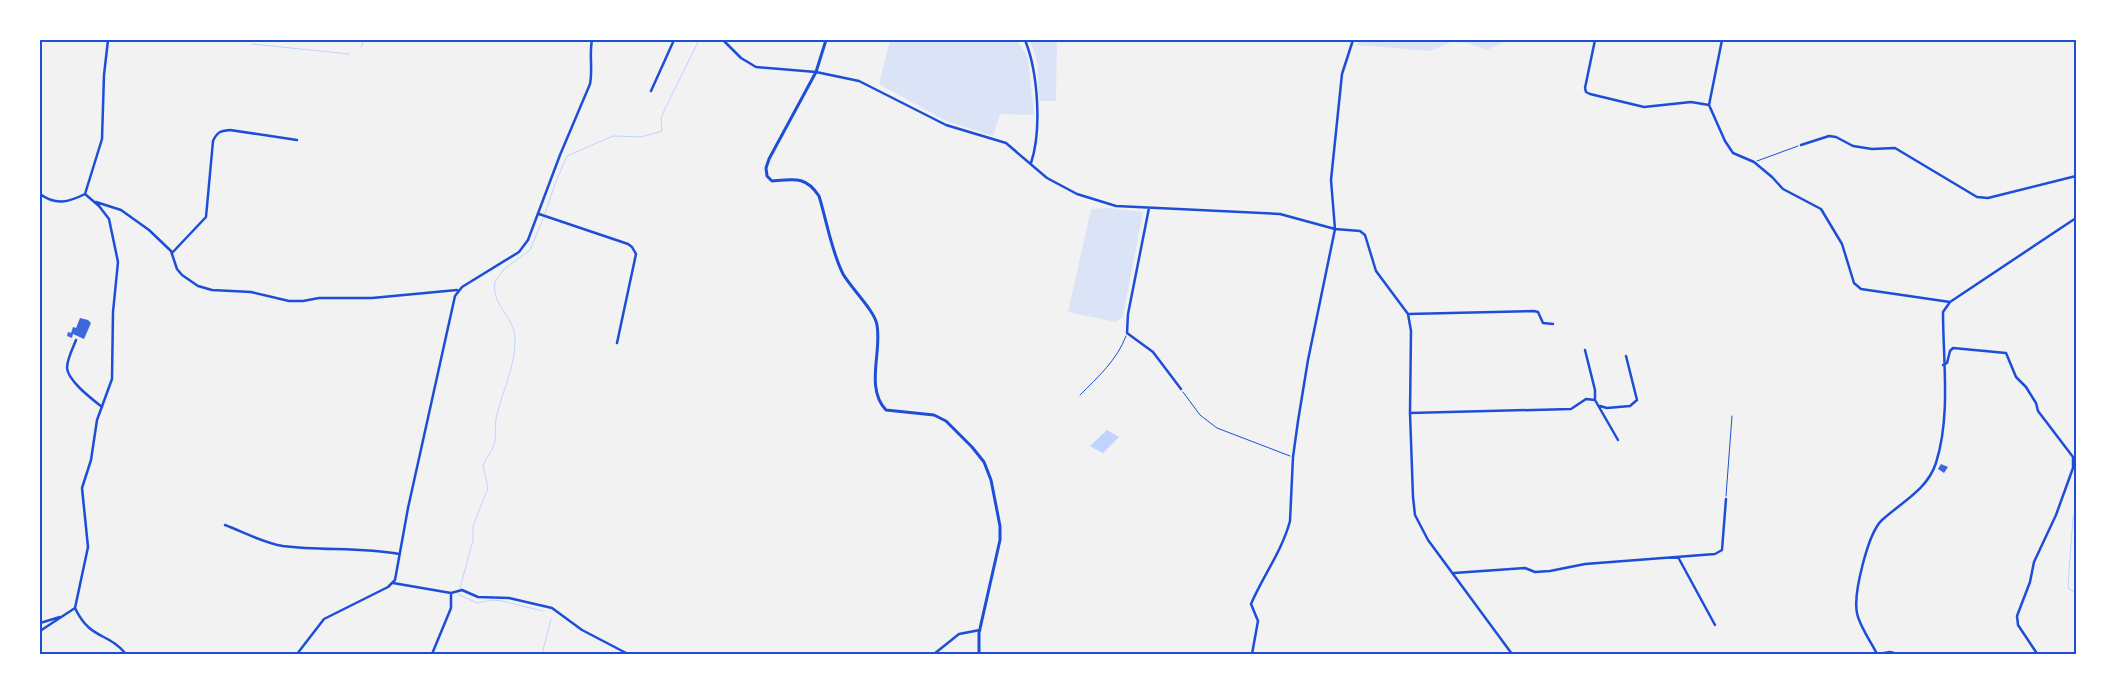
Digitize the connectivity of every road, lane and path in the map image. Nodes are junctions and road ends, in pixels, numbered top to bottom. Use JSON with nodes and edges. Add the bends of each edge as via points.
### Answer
{"nodes":[{"id":1,"x":108,"y":40,"type":"edge"},
{"id":2,"x":592,"y":40,"type":"edge"},
{"id":3,"x":674,"y":40,"type":"edge"},
{"id":4,"x":723,"y":40,"type":"edge"},
{"id":5,"x":826,"y":40,"type":"edge"},
{"id":6,"x":1025,"y":40,"type":"edge"},
{"id":7,"x":1353,"y":40,"type":"edge"},
{"id":8,"x":1595,"y":40,"type":"edge"},
{"id":9,"x":1722,"y":40,"type":"edge"},
{"id":10,"x":816,"y":72,"type":"junction"},
{"id":11,"x":651,"y":90,"type":"dead end"},
{"id":12,"x":1709,"y":105,"type":"junction"},
{"id":13,"x":297,"y":140,"type":"dead end"},
{"id":14,"x":1801,"y":145,"type":"joint"},
{"id":15,"x":1754,"y":162,"type":"junction"},
{"id":16,"x":1031,"y":163,"type":"junction"},
{"id":17,"x":2076,"y":176,"type":"edge"},
{"id":18,"x":40,"y":194,"type":"edge"},
{"id":19,"x":85,"y":194,"type":"junction"},
{"id":20,"x":94,"y":202,"type":"junction"},
{"id":21,"x":1150,"y":208,"type":"junction"},
{"id":22,"x":539,"y":214,"type":"junction"},
{"id":23,"x":2076,"y":218,"type":"edge"},
{"id":24,"x":1335,"y":229,"type":"junction"},
{"id":25,"x":172,"y":253,"type":"junction"},
{"id":26,"x":458,"y":290,"type":"junction"},
{"id":27,"x":1950,"y":302,"type":"junction"},
{"id":28,"x":1408,"y":314,"type":"junction"},
{"id":29,"x":1553,"y":324,"type":"dead end"},
{"id":30,"x":1127,"y":333,"type":"junction"},
{"id":31,"x":76,"y":340,"type":"dead end"},
{"id":32,"x":617,"y":343,"type":"dead end"},
{"id":33,"x":1585,"y":350,"type":"dead end"},
{"id":34,"x":1626,"y":356,"type":"dead end"},
{"id":35,"x":1944,"y":365,"type":"junction"},
{"id":36,"x":1181,"y":389,"type":"joint"},
{"id":37,"x":1080,"y":395,"type":"dead end"},
{"id":38,"x":1595,"y":400,"type":"junction"},
{"id":39,"x":1600,"y":406,"type":"junction"},
{"id":40,"x":102,"y":407,"type":"junction"},
{"id":41,"x":1410,"y":413,"type":"junction"},
{"id":42,"x":1732,"y":416,"type":"dead end"},
{"id":43,"x":1618,"y":440,"type":"dead end"},
{"id":44,"x":1293,"y":458,"type":"junction"},
{"id":45,"x":1726,"y":499,"type":"joint"},
{"id":46,"x":225,"y":525,"type":"dead end"},
{"id":47,"x":399,"y":554,"type":"junction"},
{"id":48,"x":1678,"y":557,"type":"junction"},
{"id":49,"x":1454,"y":573,"type":"junction"},
{"id":50,"x":393,"y":583,"type":"junction"},
{"id":51,"x":451,"y":593,"type":"junction"},
{"id":52,"x":76,"y":608,"type":"junction"},
{"id":53,"x":63,"y":616,"type":"junction"},
{"id":54,"x":40,"y":622,"type":"edge"},
{"id":55,"x":1715,"y":624,"type":"dead end"},
{"id":56,"x":40,"y":629,"type":"edge"},
{"id":57,"x":980,"y":630,"type":"junction"},
{"id":58,"x":2036,"y":652,"type":"dead end"},
{"id":59,"x":126,"y":654,"type":"edge"},
{"id":60,"x":297,"y":654,"type":"edge"},
{"id":61,"x":432,"y":654,"type":"edge"},
{"id":62,"x":628,"y":654,"type":"edge"},
{"id":63,"x":934,"y":654,"type":"edge"},
{"id":64,"x":979,"y":654,"type":"edge"},
{"id":65,"x":1252,"y":654,"type":"edge"},
{"id":66,"x":1512,"y":654,"type":"edge"},
{"id":67,"x":1878,"y":654,"type":"edge"},
{"id":68,"x":1898,"y":654,"type":"edge"}],
"edges":[{"from":1,"to":19,"type":"street","via":[[102,139]]},
{"from":2,"to":22,"type":"street","via":[[590,84]]},
{"from":3,"to":11,"type":"street"},
{"from":4,"to":10,"type":"street","via":[[741,58],[756,67]]},
{"from":5,"to":10,"type":"street"},
{"from":6,"to":16,"type":"street","via":[[1032,55],[1035,76],[1037,146]]},
{"from":7,"to":24,"type":"street","via":[[1342,74],[1337,112],[1331,180]]},
{"from":8,"to":12,"type":"street","via":[[1586,92],[1644,107],[1691,102]]},
{"from":9,"to":12,"type":"street"},
{"from":10,"to":16,"type":"street","via":[[859,81],[946,126],[1006,143]]},
{"from":10,"to":57,"type":"street","via":[[769,159],[767,176],[772,181],[804,181],[819,196],[842,271],[877,322],[876,391],[880,403],[886,410],[898,413],[934,414],[946,421],[984,462],[995,499],[1000,540]]},
{"from":12,"to":15,"type":"street","via":[[1733,153]]},
{"from":13,"to":25,"type":"street","via":[[230,130],[216,134],[206,216]]},
{"from":14,"to":15,"type":"path"},
{"from":14,"to":17,"type":"street","via":[[1829,136],[1853,146],[1895,148],[1977,197],[1988,198]]},
{"from":15,"to":27,"type":"street","via":[[1783,189],[1821,209],[1842,244],[1854,283],[1861,289]]},
{"from":16,"to":21,"type":"street","via":[[1047,178],[1077,194],[1116,206]]},
{"from":18,"to":19,"type":"street","via":[[63,203]]},
{"from":19,"to":20,"type":"street"},
{"from":20,"to":25,"type":"street","via":[[133,218],[165,243]]},
{"from":20,"to":40,"type":"street","via":[[108,219],[118,262],[112,379]]},
{"from":21,"to":24,"type":"street","via":[[1249,214],[1268,212]]},
{"from":21,"to":30,"type":"street"},
{"from":22,"to":26,"type":"street","via":[[524,248]]},
{"from":22,"to":32,"type":"street","via":[[628,244],[635,250]]},
{"from":23,"to":27,"type":"street"},
{"from":24,"to":28,"type":"street","via":[[1365,235],[1376,271]]},
{"from":24,"to":44,"type":"street","via":[[1308,360]]},
{"from":25,"to":26,"type":"street","via":[[177,269],[198,286],[264,294],[289,301]]},
{"from":26,"to":47,"type":"street"},
{"from":27,"to":35,"type":"street","via":[[1943,312]]},
{"from":28,"to":29,"type":"street","via":[[1534,311],[1538,312],[1543,323]]},
{"from":28,"to":41,"type":"street","via":[[1412,356]]},
{"from":30,"to":36,"type":"street","via":[[1153,352]]},
{"from":30,"to":37,"type":"path","via":[[1113,359]]},
{"from":31,"to":40,"type":"street","via":[[68,372],[84,393]]},
{"from":33,"to":38,"type":"street"},
{"from":34,"to":39,"type":"street","via":[[1637,400],[1630,406]]},
{"from":35,"to":58,"type":"street","via":[[1953,348],[2006,353],[2016,377],[2026,387],[2038,412],[2074,457],[2056,515],[2034,562],[2017,616],[2018,625]]},
{"from":35,"to":67,"type":"street","via":[[1945,409],[1936,463],[1929,480],[1880,522],[1870,541],[1858,582],[1857,613]]},
{"from":36,"to":44,"type":"path","via":[[1200,415],[1216,428]]},
{"from":38,"to":39,"type":"street"},
{"from":38,"to":41,"type":"street","via":[[1586,399],[1570,408]]},
{"from":39,"to":43,"type":"street"},
{"from":40,"to":52,"type":"street","via":[[82,488],[88,547]]},
{"from":41,"to":49,"type":"street","via":[[1415,515],[1428,540]]},
{"from":42,"to":45,"type":"path"},
{"from":44,"to":65,"type":"street","via":[[1288,530],[1251,604],[1258,620]]},
{"from":45,"to":48,"type":"street","via":[[1722,550],[1715,554]]},
{"from":46,"to":47,"type":"street","via":[[282,546]]},
{"from":47,"to":50,"type":"street"},
{"from":48,"to":49,"type":"street","via":[[1586,564],[1543,572],[1525,568]]},
{"from":48,"to":55,"type":"street"},
{"from":49,"to":66,"type":"street"},
{"from":50,"to":51,"type":"street"},
{"from":50,"to":60,"type":"street","via":[[324,619]]},
{"from":51,"to":61,"type":"street","via":[[451,608]]},
{"from":51,"to":62,"type":"street","via":[[462,590],[478,597],[508,598],[552,608],[582,630]]},
{"from":52,"to":53,"type":"street"},
{"from":52,"to":59,"type":"street","via":[[84,625],[115,643]]},
{"from":53,"to":54,"type":"street"},
{"from":53,"to":56,"type":"street"},
{"from":57,"to":63,"type":"street","via":[[960,634]]},
{"from":57,"to":64,"type":"street"},
{"from":67,"to":68,"type":"street"}]}
